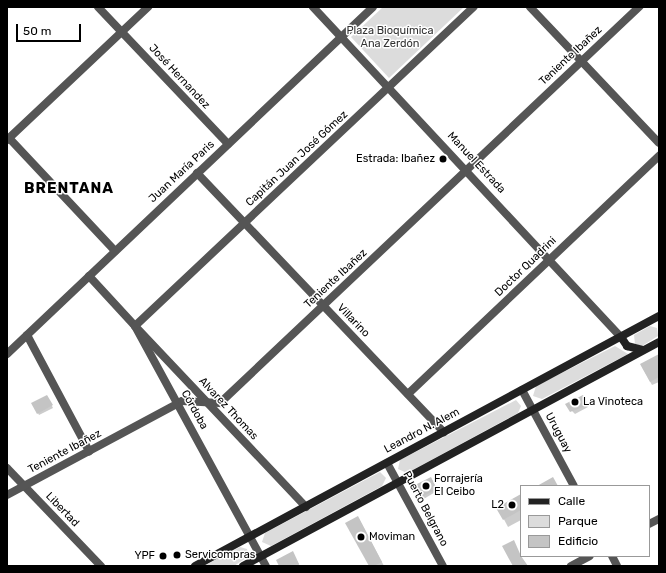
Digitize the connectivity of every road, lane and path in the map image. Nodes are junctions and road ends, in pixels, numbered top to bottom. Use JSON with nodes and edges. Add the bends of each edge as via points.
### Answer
{"nodes":[{"id":1,"x":98,"y":7,"type":"edge"},
{"id":2,"x":148,"y":7,"type":"edge"},
{"id":3,"x":314,"y":7,"type":"edge"},
{"id":4,"x":373,"y":7,"type":"edge"},
{"id":5,"x":474,"y":7,"type":"edge"},
{"id":6,"x":530,"y":7,"type":"edge"},
{"id":7,"x":640,"y":7,"type":"edge"},
{"id":8,"x":121,"y":32,"type":"junction"},
{"id":9,"x":341,"y":37,"type":"junction"},
{"id":10,"x":582,"y":62,"type":"junction"},
{"id":11,"x":389,"y":87,"type":"junction"},
{"id":12,"x":8,"y":138,"type":"edge"},
{"id":13,"x":659,"y":143,"type":"edge"},
{"id":14,"x":228,"y":144,"type":"junction"},
{"id":15,"x":659,"y":156,"type":"edge"},
{"id":16,"x":467,"y":170,"type":"junction"},
{"id":17,"x":197,"y":173,"type":"junction"},
{"id":18,"x":245,"y":223,"type":"junction"},
{"id":19,"x":115,"y":251,"type":"junction"},
{"id":20,"x":551,"y":259,"type":"junction"},
{"id":21,"x":89,"y":276,"type":"junction"},
{"id":22,"x":324,"y":306,"type":"junction"},
{"id":23,"x":659,"y":316,"type":"edge"},
{"id":24,"x":648,"y":322,"type":"junction"},
{"id":25,"x":659,"y":322,"type":"edge"},
{"id":26,"x":135,"y":326,"type":"junction"},
{"id":27,"x":27,"y":335,"type":"junction"},
{"id":28,"x":621,"y":337,"type":"junction"},
{"id":29,"x":659,"y":342,"type":"edge"},
{"id":30,"x":643,"y":350,"type":"junction"},
{"id":31,"x":7,"y":354,"type":"edge"},
{"id":32,"x":522,"y":390,"type":"junction"},
{"id":33,"x":408,"y":394,"type":"junction"},
{"id":34,"x":178,"y":404,"type":"junction"},
{"id":35,"x":209,"y":405,"type":"junction"},
{"id":36,"x":533,"y":410,"type":"junction"},
{"id":37,"x":444,"y":432,"type":"junction"},
{"id":38,"x":90,"y":451,"type":"junction"},
{"id":39,"x":387,"y":463,"type":"junction"},
{"id":40,"x":7,"y":468,"type":"edge"},
{"id":41,"x":398,"y":483,"type":"junction"},
{"id":42,"x":573,"y":485,"type":"edge"},
{"id":43,"x":24,"y":486,"type":"junction"},
{"id":44,"x":7,"y":495,"type":"edge"},
{"id":45,"x":306,"y":507,"type":"junction"},
{"id":46,"x":659,"y":519,"type":"edge"},
{"id":47,"x":650,"y":524,"type":"edge"},
{"id":48,"x":250,"y":536,"type":"junction"},
{"id":49,"x":261,"y":556,"type":"junction"},
{"id":50,"x":588,"y":557,"type":"edge"},
{"id":51,"x":612,"y":557,"type":"edge"},
{"id":52,"x":100,"y":566,"type":"edge"},
{"id":53,"x":196,"y":566,"type":"edge"},
{"id":54,"x":244,"y":566,"type":"edge"},
{"id":55,"x":266,"y":566,"type":"edge"},
{"id":56,"x":443,"y":566,"type":"edge"},
{"id":57,"x":571,"y":566,"type":"edge"},
{"id":58,"x":617,"y":566,"type":"edge"}],
"edges":[{"from":1,"to":8,"type":"street","name":"José Hernandez"},
{"from":2,"to":8,"type":"street"},
{"from":3,"to":9,"type":"street","name":"Manuel Estrada"},
{"from":4,"to":9,"type":"street","name":"Juan María Paris"},
{"from":5,"to":11,"type":"street","name":"Capitán Juan José Gómez"},
{"from":6,"to":10,"type":"street"},
{"from":7,"to":10,"type":"street","name":"Teniente Ibañez"},
{"from":8,"to":12,"type":"street"},
{"from":8,"to":14,"type":"street","name":"José Hernandez"},
{"from":9,"to":11,"type":"street","name":"Manuel Estrada"},
{"from":9,"to":14,"type":"street","name":"Juan María Paris"},
{"from":10,"to":13,"type":"street"},
{"from":10,"to":16,"type":"street","name":"Teniente Ibañez"},
{"from":11,"to":16,"type":"street","name":"Manuel Estrada"},
{"from":11,"to":18,"type":"street","name":"Capitán Juan José Gómez"},
{"from":12,"to":19,"type":"street"},
{"from":14,"to":17,"type":"street","name":"Juan María Paris"},
{"from":15,"to":20,"type":"street","name":"Doctor Quadrini"},
{"from":16,"to":20,"type":"street","name":"Manuel Estrada"},
{"from":16,"to":22,"type":"street","name":"Teniente Ibañez"},
{"from":17,"to":18,"type":"street","name":"Villarino"},
{"from":17,"to":19,"type":"street","name":"Juan María Paris"},
{"from":18,"to":22,"type":"street","name":"Villarino"},
{"from":18,"to":26,"type":"street","name":"Capitán Juan José Gómez"},
{"from":19,"to":21,"type":"street","name":"Juan María Paris"},
{"from":20,"to":28,"type":"street","name":"Manuel Estrada"},
{"from":20,"to":33,"type":"street","name":"Doctor Quadrini"},
{"from":21,"to":26,"type":"street","name":"Córdoba"},
{"from":21,"to":27,"type":"street","name":"Juan María Paris"},
{"from":22,"to":33,"type":"street","name":"Villarino"},
{"from":22,"to":35,"type":"street","name":"Teniente Ibañez","via":[[220,403]]},
{"from":23,"to":24,"type":"main road","name":"Leandro N. Alem"},
{"from":24,"to":25,"type":"main road"},
{"from":24,"to":28,"type":"main road","name":"Leandro N. Alem"},
{"from":26,"to":34,"type":"street","name":"Córdoba"},
{"from":26,"to":35,"type":"street","name":"Alvarez Thomas"},
{"from":27,"to":31,"type":"street","name":"Juan María Paris"},
{"from":27,"to":38,"type":"street"},
{"from":28,"to":30,"type":"main road","via":[[627,346]]},
{"from":28,"to":32,"type":"main road","name":"Leandro N. Alem"},
{"from":29,"to":30,"type":"main road"},
{"from":30,"to":36,"type":"main road"},
{"from":32,"to":36,"type":"street","name":"Uruguay"},
{"from":32,"to":37,"type":"main road","name":"Leandro N. Alem"},
{"from":33,"to":37,"type":"street","name":"Villarino"},
{"from":34,"to":35,"type":"street","name":"Teniente Ibañez","via":[[187,401]]},
{"from":34,"to":38,"type":"street","name":"Teniente Ibañez"},
{"from":34,"to":48,"type":"street","name":"Córdoba"},
{"from":35,"to":45,"type":"street","name":"Alvarez Thomas"},
{"from":36,"to":41,"type":"main road"},
{"from":36,"to":42,"type":"street","name":"Uruguay"},
{"from":37,"to":39,"type":"main road","name":"Leandro N. Alem"},
{"from":38,"to":43,"type":"street","name":"Teniente Ibañez"},
{"from":39,"to":41,"type":"street","name":"Puerto Belgrano"},
{"from":39,"to":45,"type":"main road","name":"Leandro N. Alem"},
{"from":40,"to":43,"type":"street","name":"Libertad"},
{"from":41,"to":49,"type":"main road"},
{"from":41,"to":56,"type":"street","name":"Puerto Belgrano"},
{"from":43,"to":44,"type":"street","name":"Teniente Ibañez"},
{"from":43,"to":52,"type":"street","name":"Libertad"},
{"from":45,"to":48,"type":"main road","name":"Leandro N. Alem"},
{"from":46,"to":47,"type":"street"},
{"from":48,"to":49,"type":"street","name":"Córdoba"},
{"from":48,"to":53,"type":"main road","name":"Leandro N. Alem"},
{"from":49,"to":54,"type":"main road"},
{"from":49,"to":55,"type":"street","name":"Córdoba"},
{"from":50,"to":57,"type":"street"},
{"from":51,"to":58,"type":"street"}]}
